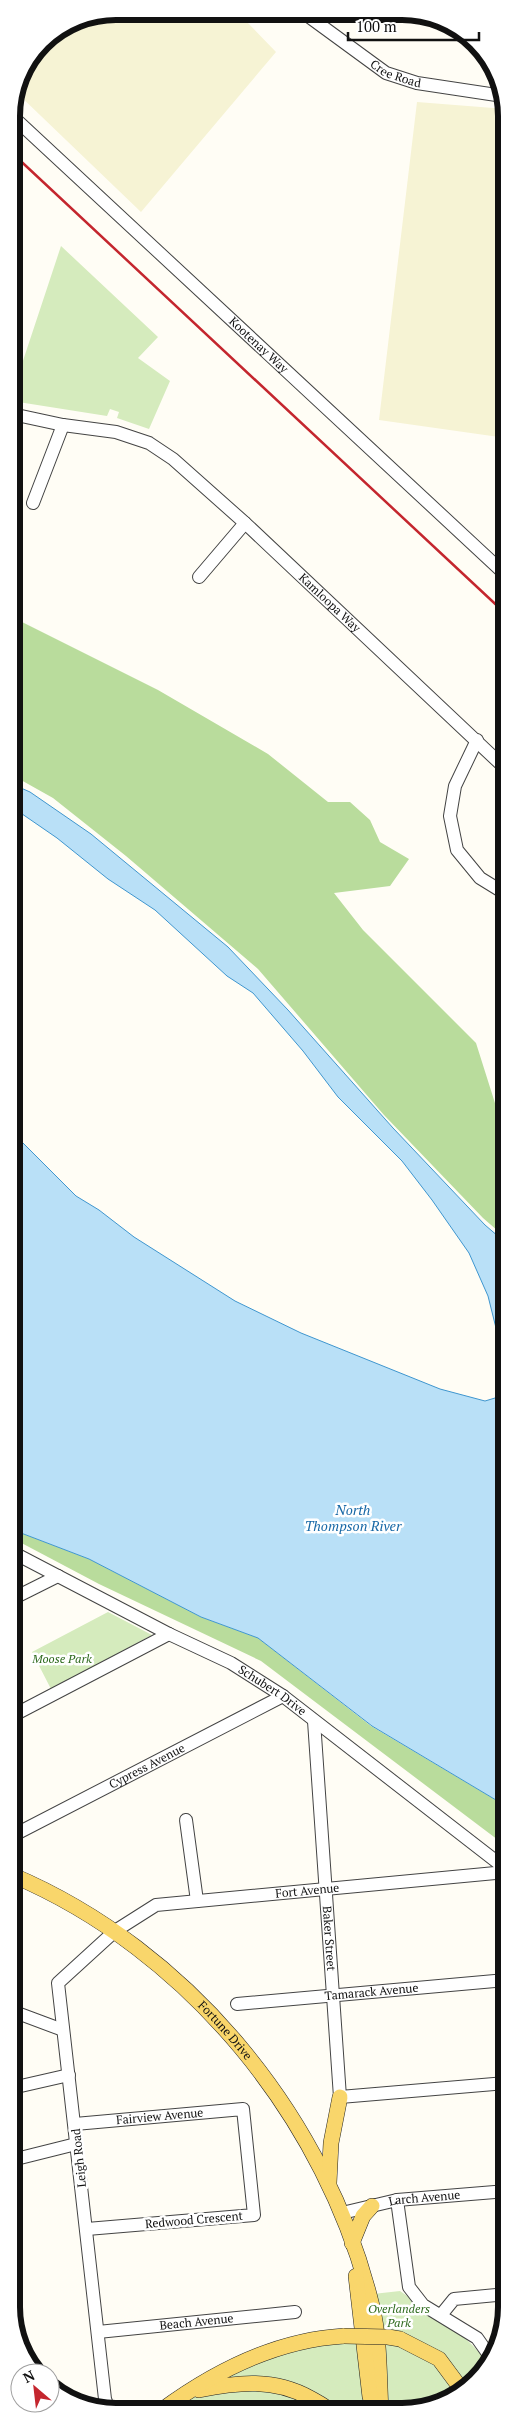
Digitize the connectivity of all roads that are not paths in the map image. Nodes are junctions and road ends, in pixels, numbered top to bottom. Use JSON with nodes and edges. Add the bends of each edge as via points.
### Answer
{"nodes":[{"id":1,"x":314,"y":20,"type":"edge"},
{"id":2,"x":496,"y":95,"type":"edge"},
{"id":3,"x":20,"y":122,"type":"edge"},
{"id":4,"x":20,"y":416,"type":"edge"},
{"id":5,"x":63,"y":425,"type":"junction"},
{"id":6,"x":33,"y":503,"type":"dead end"},
{"id":7,"x":245,"y":523,"type":"junction"},
{"id":8,"x":498,"y":568,"type":"edge"},
{"id":9,"x":199,"y":577,"type":"dead end"},
{"id":10,"x":477,"y":740,"type":"junction"},
{"id":11,"x":498,"y":760,"type":"edge"},
{"id":12,"x":498,"y":889,"type":"edge"},
{"id":13,"x":20,"y":1556,"type":"edge"},
{"id":14,"x":58,"y":1576,"type":"junction"},
{"id":15,"x":20,"y":1595,"type":"edge"},
{"id":16,"x":169,"y":1634,"type":"junction"},
{"id":17,"x":283,"y":1696,"type":"junction"},
{"id":18,"x":20,"y":1712,"type":"edge"},
{"id":19,"x":314,"y":1721,"type":"junction"},
{"id":20,"x":186,"y":1820,"type":"dead end"},
{"id":21,"x":20,"y":1832,"type":"edge"},
{"id":22,"x":498,"y":1864,"type":"edge"},
{"id":23,"x":498,"y":1871,"type":"edge"},
{"id":24,"x":20,"y":1879,"type":"edge"},
{"id":25,"x":326,"y":1890,"type":"junction"},
{"id":26,"x":197,"y":1901,"type":"junction"},
{"id":27,"x":115,"y":1931,"type":"junction"},
{"id":28,"x":498,"y":1981,"type":"edge"},
{"id":29,"x":333,"y":1996,"type":"junction"},
{"id":30,"x":237,"y":2004,"type":"dead end"},
{"id":31,"x":20,"y":2014,"type":"edge"},
{"id":32,"x":63,"y":2030,"type":"junction"},
{"id":33,"x":69,"y":2075,"type":"junction"},
{"id":34,"x":498,"y":2084,"type":"edge"},
{"id":35,"x":20,"y":2086,"type":"edge"},
{"id":36,"x":340,"y":2097,"type":"junction"},
{"id":37,"x":243,"y":2109,"type":"joint"},
{"id":38,"x":75,"y":2124,"type":"junction"},
{"id":39,"x":76,"y":2144,"type":"junction"},
{"id":40,"x":20,"y":2158,"type":"edge"},
{"id":41,"x":329,"y":2185,"type":"junction"},
{"id":42,"x":498,"y":2192,"type":"edge"},
{"id":43,"x":398,"y":2200,"type":"junction"},
{"id":44,"x":372,"y":2206,"type":"junction"},
{"id":45,"x":342,"y":2213,"type":"junction"},
{"id":46,"x":87,"y":2229,"type":"junction"},
{"id":47,"x":352,"y":2243,"type":"junction"},
{"id":48,"x":358,"y":2260,"type":"junction"},
{"id":49,"x":498,"y":2295,"type":"edge"},
{"id":50,"x":295,"y":2312,"type":"dead end"},
{"id":51,"x":441,"y":2315,"type":"junction"},
{"id":52,"x":98,"y":2332,"type":"junction"},
{"id":53,"x":487,"y":2352,"type":"edge"},
{"id":54,"x":458,"y":2385,"type":"edge"},
{"id":55,"x":185,"y":2393,"type":"junction"},
{"id":56,"x":106,"y":2403,"type":"edge"},
{"id":57,"x":171,"y":2403,"type":"edge"},
{"id":58,"x":317,"y":2403,"type":"edge"},
{"id":59,"x":371,"y":2403,"type":"edge"},
{"id":60,"x":381,"y":2403,"type":"edge"}],
"edges":[{"from":1,"to":2,"type":"street","name":"Cree Road","via":[[386,73],[417,83]]},
{"from":3,"to":8,"type":"street","name":"Kootenay Way"},
{"from":4,"to":5,"type":"street","name":"Kamloopa Way"},
{"from":5,"to":6,"type":"street"},
{"from":5,"to":7,"type":"street","name":"Kamloopa Way","via":[[104,429],[149,443],[173,459]]},
{"from":7,"to":9,"type":"street"},
{"from":7,"to":10,"type":"street","name":"Kamloopa Way"},
{"from":10,"to":11,"type":"street","name":"Kamloopa Way"},
{"from":10,"to":12,"type":"street","via":[[454,786],[450,816],[457,850],[480,878]]},
{"from":13,"to":14,"type":"street","name":"Schubert Drive"},
{"from":14,"to":15,"type":"street"},
{"from":14,"to":16,"type":"street","name":"Schubert Drive"},
{"from":16,"to":17,"type":"street","name":"Schubert Drive","via":[[231,1663]]},
{"from":16,"to":18,"type":"street"},
{"from":17,"to":19,"type":"street","name":"Schubert Drive"},
{"from":17,"to":21,"type":"street","name":"Cypress Avenue"},
{"from":19,"to":22,"type":"street","name":"Schubert Drive"},
{"from":19,"to":25,"type":"street","name":"Baker Street"},
{"from":20,"to":26,"type":"street"},
{"from":23,"to":25,"type":"street","name":"Fort Avenue"},
{"from":24,"to":27,"type":"main road","name":"Fortune Drive","via":[[48,1891]]},
{"from":25,"to":26,"type":"street","name":"Fort Avenue"},
{"from":25,"to":29,"type":"street","name":"Baker Street"},
{"from":26,"to":27,"type":"street","name":"Fort Avenue","via":[[156,1905]]},
{"from":27,"to":32,"type":"street","name":"Leigh Road","via":[[58,1983]]},
{"from":27,"to":41,"type":"main road","name":"Fortune Drive","via":[[164,1970],[224,2029],[286,2108]]},
{"from":28,"to":29,"type":"street","name":"Tamarack Avenue"},
{"from":29,"to":30,"type":"street","name":"Tamarack Avenue"},
{"from":29,"to":36,"type":"street","name":"Baker Street"},
{"from":31,"to":32,"type":"street"},
{"from":32,"to":33,"type":"street","name":"Leigh Road"},
{"from":33,"to":35,"type":"street"},
{"from":33,"to":38,"type":"street","name":"Leigh Road"},
{"from":34,"to":36,"type":"street"},
{"from":36,"to":41,"type":"main road","via":[[331,2143]]},
{"from":37,"to":38,"type":"street","name":"Fairview Avenue"},
{"from":37,"to":46,"type":"street","name":"Redwood Crescent","via":[[254,2215]]},
{"from":38,"to":39,"type":"street","name":"Leigh Road"},
{"from":39,"to":40,"type":"street"},
{"from":39,"to":46,"type":"street","name":"Leigh Road"},
{"from":41,"to":45,"type":"main road","name":"Fortune Drive"},
{"from":42,"to":43,"type":"street","name":"Larch Avenue"},
{"from":43,"to":44,"type":"street","name":"Larch Avenue"},
{"from":43,"to":51,"type":"street","via":[[409,2288],[424,2305]]},
{"from":44,"to":45,"type":"street","name":"Larch Avenue"},
{"from":44,"to":47,"type":"main road","via":[[363,2216]]},
{"from":45,"to":47,"type":"main road","name":"Fortune Drive"},
{"from":46,"to":52,"type":"street","name":"Leigh Road"},
{"from":47,"to":48,"type":"main road","name":"Fortune Drive"},
{"from":48,"to":59,"type":"main road","name":"Fortune Drive","via":[[355,2282]]},
{"from":48,"to":60,"type":"main road","name":"Fortune Drive","via":[[372,2307]]},
{"from":49,"to":51,"type":"street","via":[[454,2299]]},
{"from":50,"to":52,"type":"street","name":"Beach Avenue"},
{"from":51,"to":53,"type":"street","via":[[477,2338]]},
{"from":52,"to":56,"type":"street","name":"Leigh Road"},
{"from":54,"to":55,"type":"main road","bridge":true,"via":[[439,2359],[400,2339],[344,2336],[304,2341],[273,2350],[231,2366]]},
{"from":55,"to":57,"type":"main road"},
{"from":55,"to":58,"type":"main road","via":[[228,2384],[265,2382],[298,2391]]}]}
